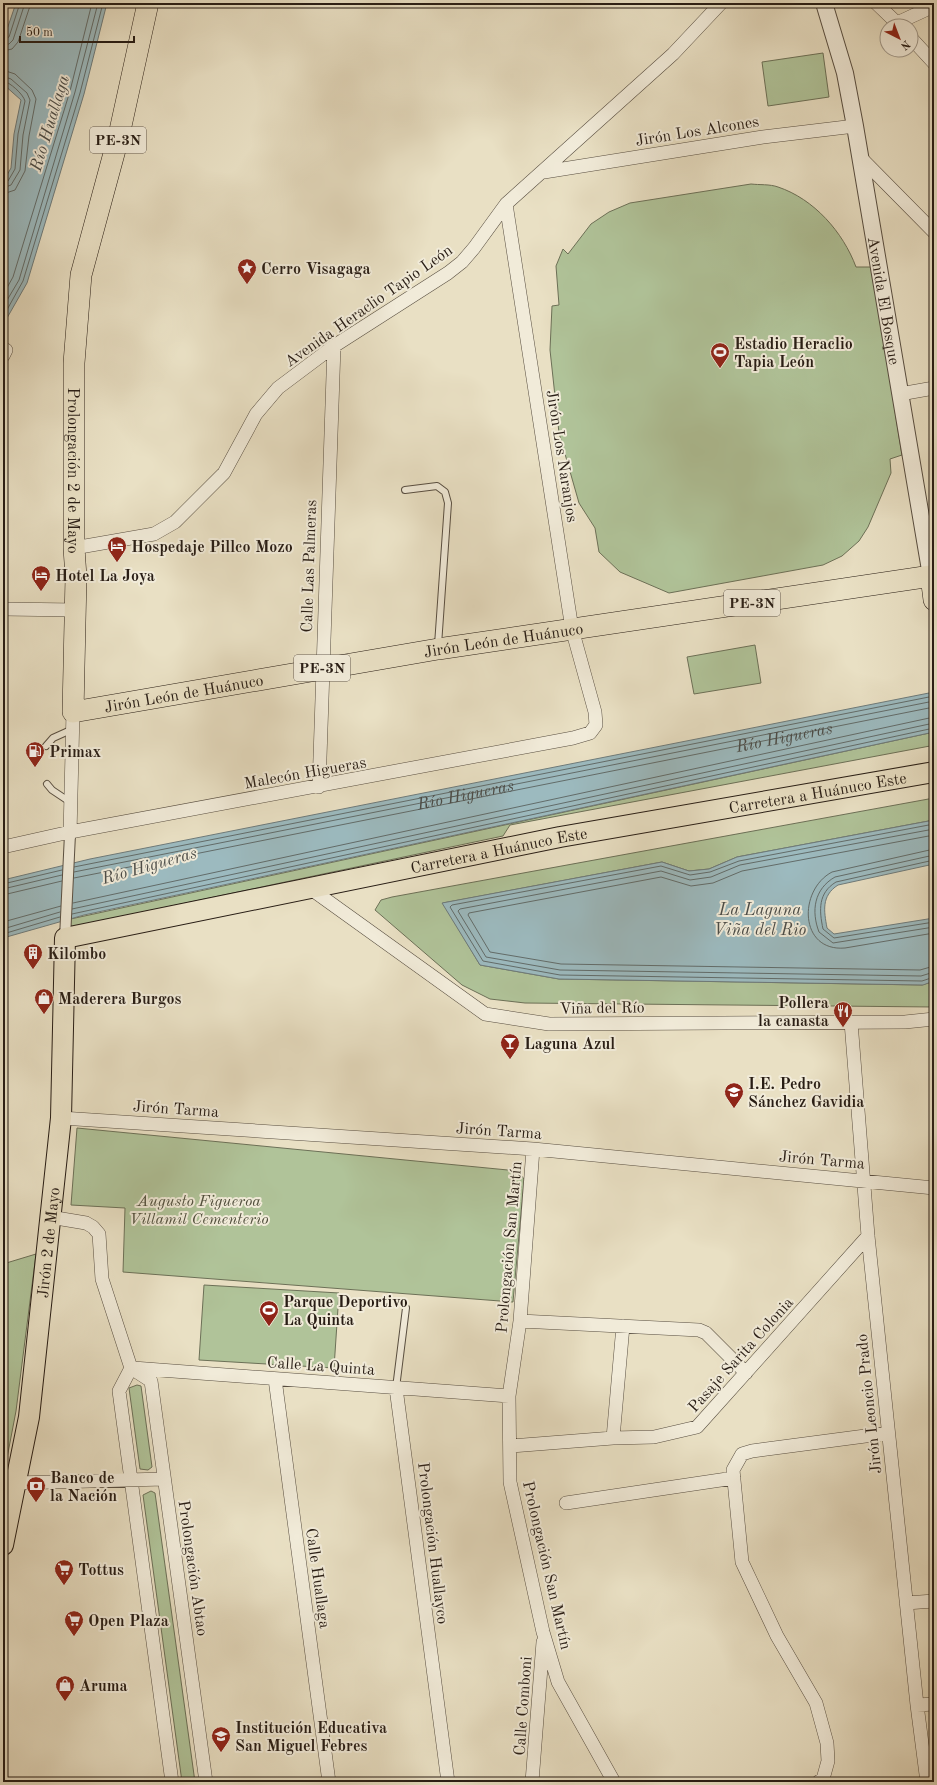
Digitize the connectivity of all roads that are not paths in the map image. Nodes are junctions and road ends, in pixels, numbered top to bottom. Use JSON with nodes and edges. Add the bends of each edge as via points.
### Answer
{"nodes":[{"id":1,"x":148,"y":3,"type":"edge"},
{"id":2,"x":721,"y":3,"type":"edge"},
{"id":3,"x":824,"y":3,"type":"edge"},
{"id":4,"x":876,"y":3,"type":"edge"},
{"id":5,"x":934,"y":6,"type":"edge"},
{"id":6,"x":891,"y":18,"type":"edge"},
{"id":7,"x":911,"y":18,"type":"edge"},
{"id":8,"x":919,"y":47,"type":"edge"},
{"id":9,"x":934,"y":63,"type":"edge"},
{"id":10,"x":856,"y":126,"type":"junction"},
{"id":11,"x":860,"y":157,"type":"junction"},
{"id":12,"x":544,"y":172,"type":"junction"},
{"id":13,"x":506,"y":204,"type":"junction"},
{"id":14,"x":934,"y":232,"type":"edge"},
{"id":15,"x":334,"y":346,"type":"junction"},
{"id":16,"x":934,"y":388,"type":"edge"},
{"id":17,"x":900,"y":394,"type":"junction"},
{"id":18,"x":405,"y":490,"type":"dead end"},
{"id":19,"x":74,"y":548,"type":"junction"},
{"id":20,"x":933,"y":575,"type":"edge"},
{"id":21,"x":934,"y":600,"type":"edge"},
{"id":22,"x":3,"y":608,"type":"edge"},
{"id":23,"x":76,"y":610,"type":"junction"},
{"id":24,"x":572,"y":630,"type":"junction"},
{"id":25,"x":438,"y":649,"type":"junction"},
{"id":26,"x":322,"y":668,"type":"junction"},
{"id":27,"x":594,"y":712,"type":"joint"},
{"id":28,"x":73,"y":721,"type":"junction"},
{"id":29,"x":46,"y":746,"type":"dead end"},
{"id":30,"x":934,"y":772,"type":"edge"},
{"id":31,"x":47,"y":784,"type":"dead end"},
{"id":32,"x":319,"y":787,"type":"junction"},
{"id":33,"x":71,"y":803,"type":"junction"},
{"id":34,"x":70,"y":834,"type":"junction"},
{"id":35,"x":3,"y":847,"type":"edge"},
{"id":36,"x":311,"y":889,"type":"junction"},
{"id":37,"x":66,"y":930,"type":"junction"},
{"id":38,"x":934,"y":1019,"type":"edge"},
{"id":39,"x":851,"y":1022,"type":"junction"},
{"id":40,"x":61,"y":1118,"type":"junction"},
{"id":41,"x":533,"y":1149,"type":"junction"},
{"id":42,"x":863,"y":1180,"type":"junction"},
{"id":43,"x":934,"y":1188,"type":"edge"},
{"id":44,"x":50,"y":1217,"type":"junction"},
{"id":45,"x":868,"y":1236,"type":"junction"},
{"id":46,"x":406,"y":1308,"type":"dead end"},
{"id":47,"x":520,"y":1321,"type":"junction"},
{"id":48,"x":623,"y":1326,"type":"junction"},
{"id":49,"x":131,"y":1368,"type":"junction"},
{"id":50,"x":746,"y":1373,"type":"junction"},
{"id":51,"x":276,"y":1379,"type":"junction"},
{"id":52,"x":396,"y":1388,"type":"junction"},
{"id":53,"x":509,"y":1396,"type":"junction"},
{"id":54,"x":888,"y":1433,"type":"junction"},
{"id":55,"x":613,"y":1438,"type":"junction"},
{"id":56,"x":511,"y":1446,"type":"junction"},
{"id":57,"x":734,"y":1478,"type":"junction"},
{"id":58,"x":164,"y":1479,"type":"junction"},
{"id":59,"x":131,"y":1480,"type":"junction"},
{"id":60,"x":16,"y":1483,"type":"junction"},
{"id":61,"x":566,"y":1503,"type":"dead end"},
{"id":62,"x":3,"y":1545,"type":"edge"},
{"id":63,"x":934,"y":1601,"type":"edge"},
{"id":64,"x":906,"y":1603,"type":"junction"},
{"id":65,"x":544,"y":1632,"type":"junction"},
{"id":66,"x":934,"y":1704,"type":"edge"},
{"id":67,"x":917,"y":1705,"type":"junction"},
{"id":68,"x":172,"y":1782,"type":"edge"},
{"id":69,"x":206,"y":1782,"type":"edge"},
{"id":70,"x":329,"y":1782,"type":"edge"},
{"id":71,"x":448,"y":1782,"type":"edge"},
{"id":72,"x":532,"y":1782,"type":"edge"},
{"id":73,"x":614,"y":1782,"type":"edge"},
{"id":74,"x":818,"y":1782,"type":"edge"},
{"id":75,"x":928,"y":1782,"type":"edge"}],
"edges":[{"from":1,"to":19,"type":"highway","name":"Prolongación 2 de Mayo","number":"PE-3N","via":[[120,135],[81,275],[74,363]]},
{"from":2,"to":12,"type":"street","name":"Avenida Heraclio Tapio León","via":[[673,54]]},
{"from":3,"to":10,"type":"street","name":"Avenida El Bosque","via":[[845,73]]},
{"from":4,"to":6,"type":"street"},
{"from":5,"to":7,"type":"street"},
{"from":8,"to":9,"type":"street"},
{"from":10,"to":11,"type":"street","name":"Avenida El Bosque"},
{"from":10,"to":12,"type":"street","name":"Jirón Los Alcones","via":[[763,137]]},
{"from":11,"to":14,"type":"street"},
{"from":11,"to":17,"type":"street","name":"Avenida El Bosque"},
{"from":12,"to":13,"type":"street","name":"Avenida Heraclio Tapio León"},
{"from":13,"to":15,"type":"street","name":"Avenida Heraclio Tapio León","via":[[462,262]]},
{"from":13,"to":24,"type":"street","name":"Jirón Los Naranjos"},
{"from":15,"to":19,"type":"street","name":"Avenida Heraclio Tapio León","via":[[278,388],[256,414],[224,473],[175,522],[154,534]]},
{"from":15,"to":26,"type":"street","name":"Calle Las Palmeras"},
{"from":16,"to":17,"type":"street"},
{"from":17,"to":20,"type":"street","name":"Avenida El Bosque"},
{"from":18,"to":25,"type":"lane","via":[[437,486],[445,492],[448,503]]},
{"from":19,"to":23,"type":"highway","name":"Prolongación 2 de Mayo","number":"PE-3N"},
{"from":20,"to":21,"type":"highway","name":"Avenida El Bosque"},
{"from":20,"to":24,"type":"highway","name":"Jirón León de Huánuco","number":"PE-3N"},
{"from":22,"to":23,"type":"street"},
{"from":23,"to":28,"type":"highway","name":"Prolongación 2 de Mayo","number":"PE-3N"},
{"from":24,"to":25,"type":"highway","name":"Jirón León de Huánuco","number":"PE-3N"},
{"from":24,"to":27,"type":"street","name":"Jirón Los Naranjos"},
{"from":25,"to":26,"type":"highway","name":"Jirón León de Huánuco","number":"PE-3N"},
{"from":26,"to":28,"type":"highway","name":"Jirón León de Huánuco","number":"PE-3N"},
{"from":26,"to":32,"type":"street","name":"Calle Las Palmeras"},
{"from":27,"to":32,"type":"street","name":"Malecón Higueras","via":[[596,725],[590,733],[573,738]]},
{"from":28,"to":29,"type":"lane"},
{"from":28,"to":33,"type":"street","name":"Prolongación 2 de Mayo","number":"PE-3N"},
{"from":30,"to":36,"type":"main road","name":"Carretera a Huánuco Este","via":[[560,837]]},
{"from":31,"to":33,"type":"lane"},
{"from":32,"to":34,"type":"street","name":"Malecón Higueras"},
{"from":33,"to":34,"type":"street","name":"Prolongación 2 de Mayo","number":"PE-3N"},
{"from":34,"to":35,"type":"street","name":"Malecón Higueras"},
{"from":34,"to":37,"type":"street","number":"PE-3N"},
{"from":36,"to":37,"type":"main road","name":"Carretera a Huánuco Este"},
{"from":36,"to":39,"type":"street","name":"Viña del Río","via":[[485,1014],[549,1024]]},
{"from":37,"to":40,"type":"main road","name":"Jirón 2 de Mayo"},
{"from":38,"to":39,"type":"street","name":"Viña del Río"},
{"from":39,"to":42,"type":"street","name":"Jirón Leoncio Prado"},
{"from":40,"to":41,"type":"street","name":"Jirón Tarma"},
{"from":40,"to":44,"type":"main road","name":"Jirón 2 de Mayo"},
{"from":41,"to":42,"type":"street","name":"Jirón Tarma"},
{"from":41,"to":47,"type":"street","name":"Prolongación San Martín"},
{"from":42,"to":43,"type":"street","name":"Jirón Tarma"},
{"from":42,"to":45,"type":"street","name":"Jirón Leoncio Prado"},
{"from":44,"to":49,"type":"street","via":[[86,1223],[98,1234],[102,1279]]},
{"from":44,"to":60,"type":"main road","name":"Jirón 2 de Mayo","via":[[29,1417]]},
{"from":45,"to":50,"type":"street","name":"Pasaje Sarita Colonia"},
{"from":45,"to":54,"type":"street","name":"Jirón Leoncio Prado"},
{"from":46,"to":52,"type":"lane","name":"Prolongación Huallayco"},
{"from":47,"to":48,"type":"street"},
{"from":47,"to":53,"type":"street","name":"Prolongación San Martín"},
{"from":48,"to":50,"type":"street","via":[[699,1330],[706,1333]]},
{"from":48,"to":55,"type":"street"},
{"from":49,"to":51,"type":"street","name":"Calle La Quinta"},
{"from":49,"to":58,"type":"street","name":"Prolongación Abtao","via":[[151,1381]]},
{"from":49,"to":59,"type":"street","via":[[119,1391]]},
{"from":50,"to":55,"type":"street","name":"Pasaje Sarita Colonia","via":[[697,1427],[654,1436]]},
{"from":51,"to":52,"type":"street","name":"Calle La Quinta"},
{"from":51,"to":70,"type":"street","name":"Calle Huallaga"},
{"from":52,"to":53,"type":"street","name":"Calle La Quinta"},
{"from":52,"to":71,"type":"street","name":"Prolongación Huallayco"},
{"from":53,"to":56,"type":"street","name":"Prolongación San Martín"},
{"from":54,"to":57,"type":"street","via":[[752,1451],[742,1454],[736,1461]]},
{"from":54,"to":64,"type":"street","name":"Jirón Leoncio Prado"},
{"from":55,"to":56,"type":"street","name":"Pasaje Sarita Colonia"},
{"from":56,"to":65,"type":"street","name":"Prolongación San Martín","via":[[510,1482]]},
{"from":57,"to":61,"type":"street"},
{"from":57,"to":74,"type":"street","via":[[742,1562],[777,1636],[816,1703],[827,1743],[828,1762],[823,1779]]},
{"from":58,"to":59,"type":"street"},
{"from":58,"to":69,"type":"street","name":"Prolongación Abtao"},
{"from":59,"to":60,"type":"street"},
{"from":59,"to":68,"type":"street"},
{"from":60,"to":62,"type":"main road","name":"Jirón 2 de Mayo"},
{"from":63,"to":64,"type":"street"},
{"from":64,"to":67,"type":"street","name":"Jirón Leoncio Prado"},
{"from":65,"to":72,"type":"street","name":"Calle Comboni"},
{"from":65,"to":73,"type":"street","name":"Prolongación San Martín","via":[[558,1682]]},
{"from":66,"to":67,"type":"street"},
{"from":67,"to":75,"type":"street","name":"Jirón Leoncio Prado"}]}
